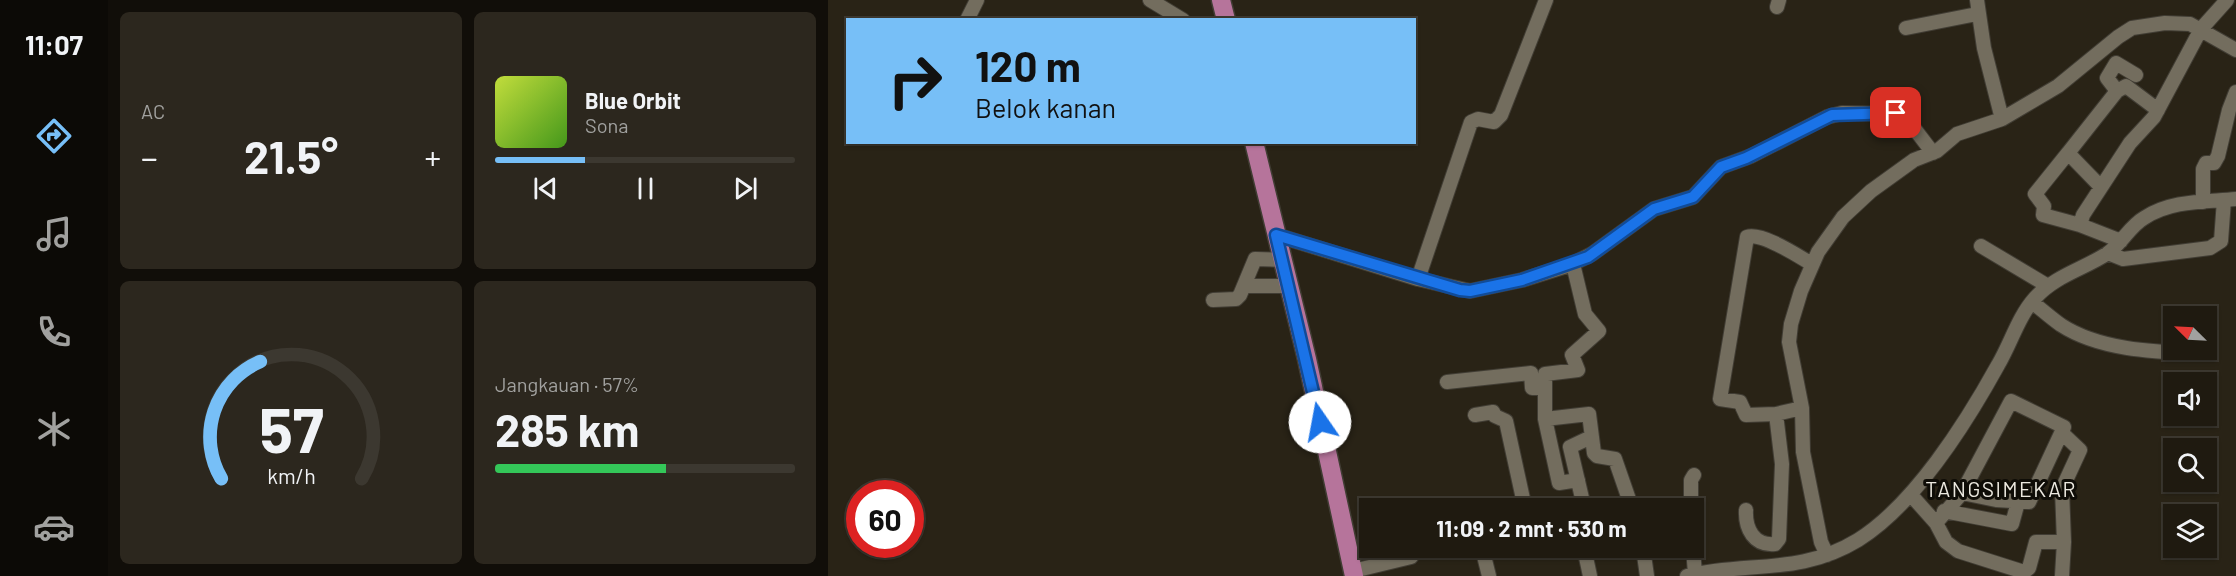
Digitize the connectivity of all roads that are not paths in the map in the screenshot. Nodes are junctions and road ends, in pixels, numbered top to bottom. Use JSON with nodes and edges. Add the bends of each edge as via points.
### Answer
{"nodes":[{"id":1,"x":977,"y":0,"type":"edge"},
{"id":2,"x":1150,"y":0,"type":"edge"},
{"id":3,"x":1221,"y":0,"type":"edge"},
{"id":4,"x":1546,"y":0,"type":"edge"},
{"id":5,"x":2227,"y":0,"type":"edge"},
{"id":6,"x":1977,"y":7,"type":"edge"},
{"id":7,"x":968,"y":18,"type":"edge"},
{"id":8,"x":1180,"y":18,"type":"edge"},
{"id":9,"x":1226,"y":18,"type":"edge"},
{"id":10,"x":1906,"y":28,"type":"dead end"},
{"id":11,"x":2201,"y":29,"type":"junction"},
{"id":12,"x":2236,"y":50,"type":"edge"},
{"id":13,"x":2136,"y":75,"type":"dead end"},
{"id":14,"x":2117,"y":91,"type":"junction"},
{"id":15,"x":2236,"y":92,"type":"edge"},
{"id":16,"x":2158,"y":110,"type":"junction"},
{"id":17,"x":2002,"y":119,"type":"junction"},
{"id":18,"x":1254,"y":144,"type":"edge"},
{"id":19,"x":1933,"y":153,"type":"junction"},
{"id":20,"x":2068,"y":153,"type":"junction"},
{"id":21,"x":2100,"y":186,"type":"junction"},
{"id":22,"x":2230,"y":200,"type":"edge"},
{"id":23,"x":2204,"y":202,"type":"junction"},
{"id":24,"x":2080,"y":225,"type":"junction"},
{"id":25,"x":1276,"y":235,"type":"junction"},
{"id":26,"x":2121,"y":241,"type":"junction"},
{"id":27,"x":1981,"y":246,"type":"dead end"},
{"id":28,"x":2108,"y":253,"type":"junction"},
{"id":29,"x":1283,"y":260,"type":"junction"},
{"id":30,"x":1572,"y":264,"type":"junction"},
{"id":31,"x":1812,"y":264,"type":"junction"},
{"id":32,"x":1418,"y":279,"type":"junction"},
{"id":33,"x":1244,"y":286,"type":"junction"},
{"id":34,"x":1289,"y":286,"type":"junction"},
{"id":35,"x":2048,"y":286,"type":"junction"},
{"id":36,"x":1213,"y":300,"type":"dead end"},
{"id":37,"x":2032,"y":302,"type":"junction"},
{"id":38,"x":2163,"y":351,"type":"edge"},
{"id":39,"x":1447,"y":382,"type":"dead end"},
{"id":40,"x":1544,"y":388,"type":"junction"},
{"id":41,"x":1802,"y":408,"type":"junction"},
{"id":42,"x":1776,"y":414,"type":"junction"},
{"id":43,"x":1475,"y":415,"type":"dead end"},
{"id":44,"x":1545,"y":419,"type":"junction"},
{"id":45,"x":2062,"y":433,"type":"junction"},
{"id":46,"x":1591,"y":437,"type":"junction"},
{"id":47,"x":1694,"y":475,"type":"dead end"},
{"id":48,"x":1578,"y":480,"type":"junction"},
{"id":49,"x":1962,"y":493,"type":"junction"},
{"id":50,"x":1911,"y":495,"type":"junction"},
{"id":51,"x":1523,"y":498,"type":"edge"},
{"id":52,"x":1582,"y":498,"type":"edge"},
{"id":53,"x":1629,"y":498,"type":"edge"},
{"id":54,"x":1691,"y":498,"type":"edge"},
{"id":55,"x":2018,"y":502,"type":"junction"},
{"id":56,"x":1746,"y":510,"type":"dead end"},
{"id":57,"x":1940,"y":517,"type":"junction"},
{"id":58,"x":2064,"y":542,"type":"junction"},
{"id":59,"x":1769,"y":545,"type":"junction"},
{"id":60,"x":1827,"y":555,"type":"junction"},
{"id":61,"x":1408,"y":558,"type":"edge"},
{"id":62,"x":1484,"y":558,"type":"edge"},
{"id":63,"x":1586,"y":558,"type":"edge"},
{"id":64,"x":1644,"y":558,"type":"edge"},
{"id":65,"x":1692,"y":558,"type":"edge"},
{"id":66,"x":1767,"y":568,"type":"junction"},
{"id":67,"x":1354,"y":574,"type":"edge"},
{"id":68,"x":1720,"y":574,"type":"edge"},
{"id":69,"x":1691,"y":575,"type":"edge"},
{"id":70,"x":1489,"y":576,"type":"edge"},
{"id":71,"x":1590,"y":576,"type":"edge"},
{"id":72,"x":1647,"y":576,"type":"edge"},
{"id":73,"x":2062,"y":576,"type":"edge"}],
"edges":[{"from":1,"to":7,"type":"street"},
{"from":2,"to":8,"type":"street"},
{"from":3,"to":9,"type":"main road"},
{"from":4,"to":32,"type":"street","via":[[1502,115],[1494,122],[1478,118],[1471,122]]},
{"from":5,"to":11,"type":"street"},
{"from":6,"to":10,"type":"street"},
{"from":6,"to":17,"type":"street"},
{"from":11,"to":12,"type":"street"},
{"from":11,"to":16,"type":"street"},
{"from":11,"to":17,"type":"street","via":[[2177,22],[2132,28],[2058,86]]},
{"from":13,"to":14,"type":"street","via":[[2116,63],[2107,78]]},
{"from":14,"to":16,"type":"street","via":[[2128,86]]},
{"from":14,"to":20,"type":"street"},
{"from":15,"to":23,"type":"street","via":[[2218,156],[2203,169]]},
{"from":16,"to":21,"type":"street"},
{"from":17,"to":19,"type":"street","via":[[1957,134]]},
{"from":18,"to":25,"type":"main road"},
{"from":19,"to":30,"type":"street","via":[[1900,114],[1832,115],[1721,167],[1693,197],[1654,209]]},
{"from":19,"to":31,"type":"street","via":[[1914,160],[1871,190],[1843,217]]},
{"from":20,"to":21,"type":"street"},
{"from":20,"to":24,"type":"street","via":[[2035,194],[2044,206],[2043,215]]},
{"from":21,"to":24,"type":"street"},
{"from":22,"to":23,"type":"street"},
{"from":22,"to":28,"type":"street","via":[[2221,241],[2210,248],[2123,259]]},
{"from":23,"to":26,"type":"street","via":[[2178,204],[2146,216]]},
{"from":24,"to":26,"type":"street"},
{"from":25,"to":29,"type":"main road"},
{"from":25,"to":32,"type":"street"},
{"from":26,"to":28,"type":"street"},
{"from":27,"to":35,"type":"street"},
{"from":28,"to":35,"type":"street"},
{"from":29,"to":33,"type":"street","via":[[1255,259]]},
{"from":29,"to":34,"type":"main road"},
{"from":30,"to":32,"type":"street","via":[[1470,291]]},
{"from":30,"to":40,"type":"street","via":[[1585,314],[1599,331],[1572,355],[1578,370],[1546,374]]},
{"from":31,"to":41,"type":"street","via":[[1794,313],[1789,342]]},
{"from":31,"to":42,"type":"street","via":[[1781,246],[1753,236],[1746,238],[1720,399],[1740,402],[1746,415]]},
{"from":33,"to":34,"type":"street"},
{"from":33,"to":36,"type":"street","via":[[1236,299]]},
{"from":34,"to":67,"type":"main road"},
{"from":35,"to":37,"type":"street"},
{"from":37,"to":38,"type":"street","via":[[2062,326],[2089,337],[2127,348]]},
{"from":37,"to":50,"type":"street","via":[[1981,396]]},
{"from":39,"to":40,"type":"street","via":[[1531,373],[1532,388]]},
{"from":40,"to":44,"type":"street"},
{"from":41,"to":42,"type":"street"},
{"from":41,"to":60,"type":"street","via":[[1803,452]]},
{"from":42,"to":59,"type":"street","via":[[1782,464],[1780,508],[1778,541]]},
{"from":43,"to":51,"type":"street","via":[[1493,412],[1506,421]]},
{"from":44,"to":46,"type":"street","via":[[1589,414]]},
{"from":44,"to":48,"type":"street","via":[[1559,483]]},
{"from":45,"to":49,"type":"street","via":[[2064,426],[2011,401]]},
{"from":45,"to":55,"type":"street","via":[[2030,501]]},
{"from":45,"to":58,"type":"street","via":[[2080,450],[2062,489]]},
{"from":46,"to":48,"type":"street","via":[[1570,447]]},
{"from":46,"to":53,"type":"street","via":[[1595,455],[1615,459]]},
{"from":47,"to":54,"type":"street"},
{"from":48,"to":52,"type":"street"},
{"from":49,"to":55,"type":"street"},
{"from":49,"to":57,"type":"street"},
{"from":50,"to":57,"type":"street"},
{"from":50,"to":60,"type":"street","via":[[1871,531]]},
{"from":55,"to":57,"type":"street","via":[[2012,524]]},
{"from":56,"to":59,"type":"street","via":[[1749,533]]},
{"from":57,"to":58,"type":"street","via":[[1946,542],[1958,551],[2024,572],[2029,568],[2036,542]]},
{"from":58,"to":73,"type":"street"},
{"from":59,"to":66,"type":"street"},
{"from":60,"to":66,"type":"street","via":[[1786,567]]},
{"from":61,"to":67,"type":"street"},
{"from":62,"to":70,"type":"street"},
{"from":63,"to":71,"type":"street"},
{"from":64,"to":72,"type":"street"},
{"from":65,"to":69,"type":"street"},
{"from":66,"to":68,"type":"street"},
{"from":68,"to":69,"type":"street"}]}
